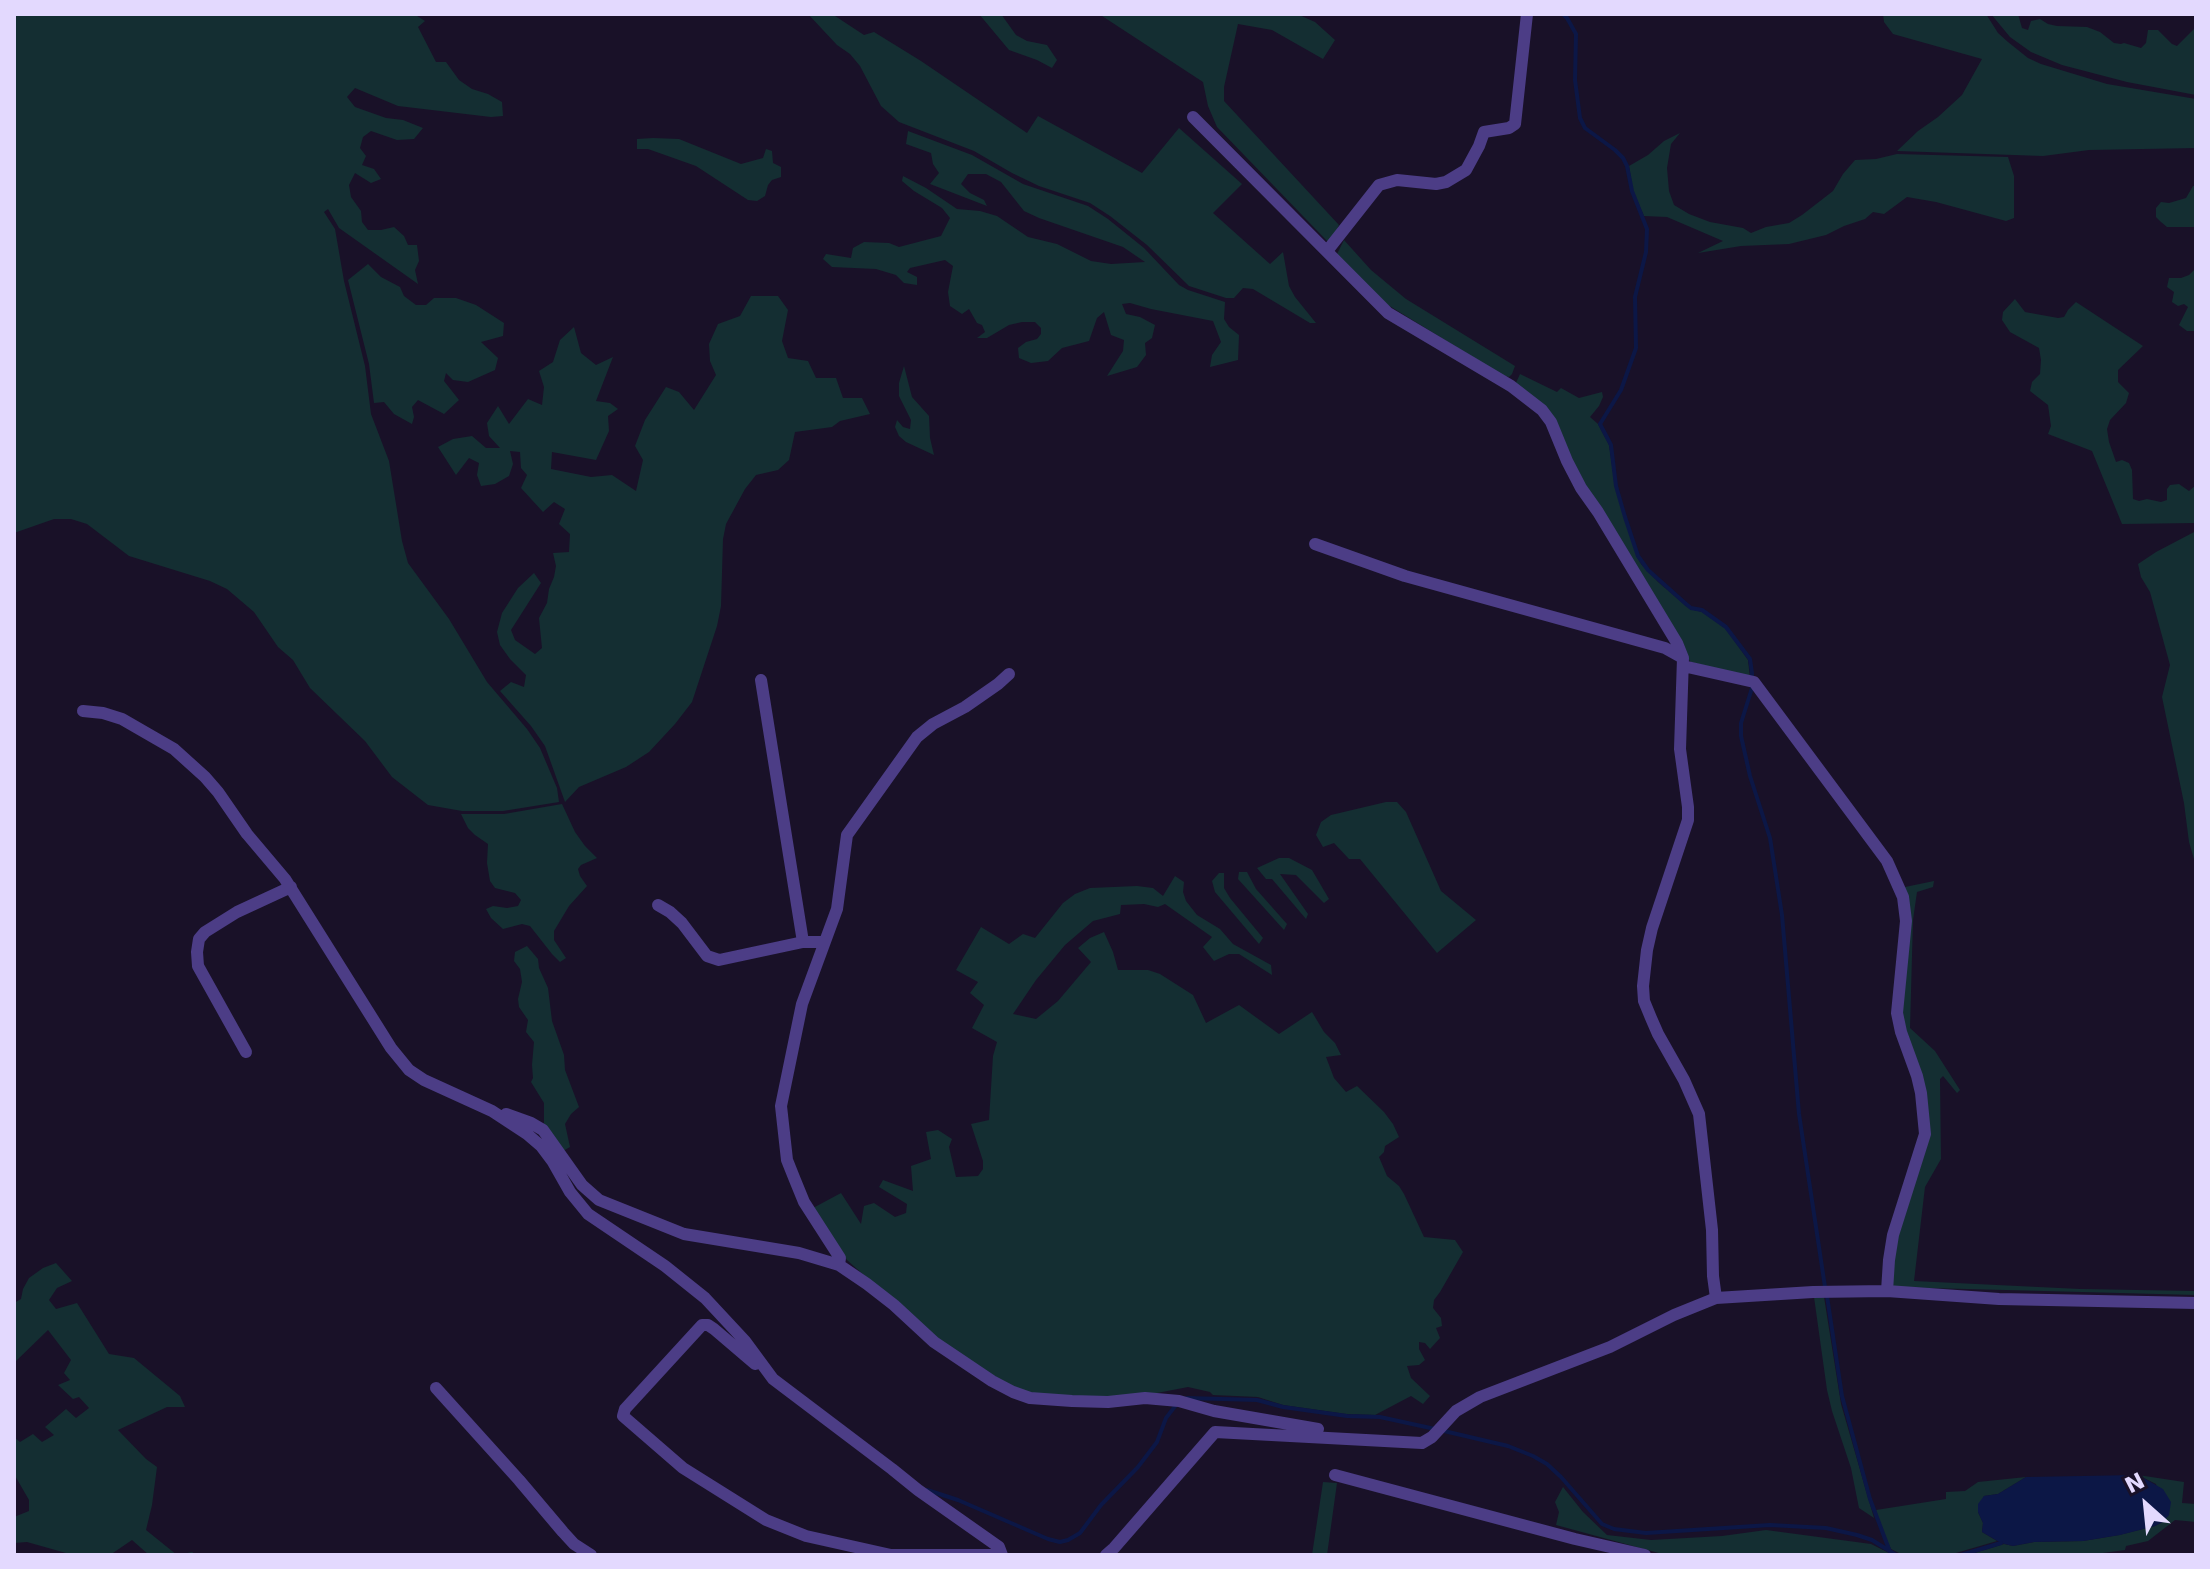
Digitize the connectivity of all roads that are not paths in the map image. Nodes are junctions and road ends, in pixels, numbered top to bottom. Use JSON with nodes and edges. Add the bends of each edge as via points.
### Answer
{"nodes":[{"id":1,"x":1527,"y":14,"type":"edge"},
{"id":2,"x":1193,"y":117,"type":"dead end"},
{"id":3,"x":1327,"y":251,"type":"junction"},
{"id":4,"x":1315,"y":544,"type":"dead end"},
{"id":5,"x":1683,"y":662,"type":"junction"},
{"id":6,"x":1009,"y":674,"type":"dead end"},
{"id":7,"x":761,"y":680,"type":"dead end"},
{"id":8,"x":83,"y":711,"type":"dead end"},
{"id":9,"x":291,"y":887,"type":"junction"},
{"id":10,"x":658,"y":905,"type":"dead end"},
{"id":11,"x":803,"y":942,"type":"junction"},
{"id":12,"x":824,"y":942,"type":"junction"},
{"id":13,"x":246,"y":1052,"type":"dead end"},
{"id":14,"x":492,"y":1111,"type":"junction"},
{"id":15,"x":839,"y":1265,"type":"junction"},
{"id":16,"x":1887,"y":1291,"type":"junction"},
{"id":17,"x":1716,"y":1298,"type":"junction"},
{"id":18,"x":2196,"y":1303,"type":"edge"},
{"id":19,"x":773,"y":1379,"type":"junction"},
{"id":20,"x":436,"y":1388,"type":"dead end"},
{"id":21,"x":1373,"y":1439,"type":"junction"},
{"id":22,"x":1335,"y":1475,"type":"dead end"},
{"id":23,"x":591,"y":1555,"type":"edge"},
{"id":24,"x":1002,"y":1555,"type":"edge"},
{"id":25,"x":1106,"y":1555,"type":"edge"},
{"id":26,"x":1645,"y":1555,"type":"edge"}],
"edges":[{"from":1,"to":3,"type":"street","via":[[1515,124],[1484,132],[1466,170],[1446,182],[1397,180],[1379,185]]},
{"from":2,"to":3,"type":"street"},
{"from":3,"to":5,"type":"street","via":[[1388,313],[1542,410],[1581,488],[1677,643]]},
{"from":4,"to":5,"type":"street","via":[[1405,576],[1665,648]]},
{"from":5,"to":16,"type":"street","via":[[1754,682],[1887,861],[1903,897],[1906,921],[1897,1013],[1919,1084],[1925,1134],[1893,1235]]},
{"from":5,"to":17,"type":"street","via":[[1680,749],[1688,820],[1652,928],[1643,986],[1651,1018],[1699,1114]]},
{"from":6,"to":12,"type":"street","via":[[917,737],[847,835],[837,909]]},
{"from":7,"to":11,"type":"street"},
{"from":8,"to":9,"type":"street","via":[[122,719],[190,762]]},
{"from":9,"to":13,"type":"street","via":[[237,912],[199,939],[198,966]]},
{"from":9,"to":14,"type":"street","via":[[409,1070]]},
{"from":10,"to":11,"type":"street","via":[[682,923],[707,956],[719,960]]},
{"from":11,"to":12,"type":"street"},
{"from":12,"to":15,"type":"street","via":[[802,1004],[781,1106],[787,1160],[804,1202],[840,1258]]},
{"from":14,"to":15,"type":"street","via":[[543,1130],[599,1200],[684,1234]]},
{"from":14,"to":19,"type":"street","via":[[541,1146],[588,1214],[705,1298]]},
{"from":15,"to":21,"type":"street","via":[[944,1350],[1030,1398],[1179,1401]]},
{"from":16,"to":17,"type":"street"},
{"from":16,"to":18,"type":"street"},
{"from":17,"to":21,"type":"street","via":[[1610,1347],[1480,1397],[1422,1443]]},
{"from":19,"to":24,"type":"street","via":[[999,1547]]},
{"from":19,"to":24,"type":"street","via":[[714,1329],[702,1325],[623,1416],[683,1468],[766,1520],[806,1536],[891,1555]]},
{"from":20,"to":23,"type":"street","via":[[574,1544]]},
{"from":21,"to":25,"type":"street","via":[[1215,1432]]},
{"from":22,"to":26,"type":"street"}]}
